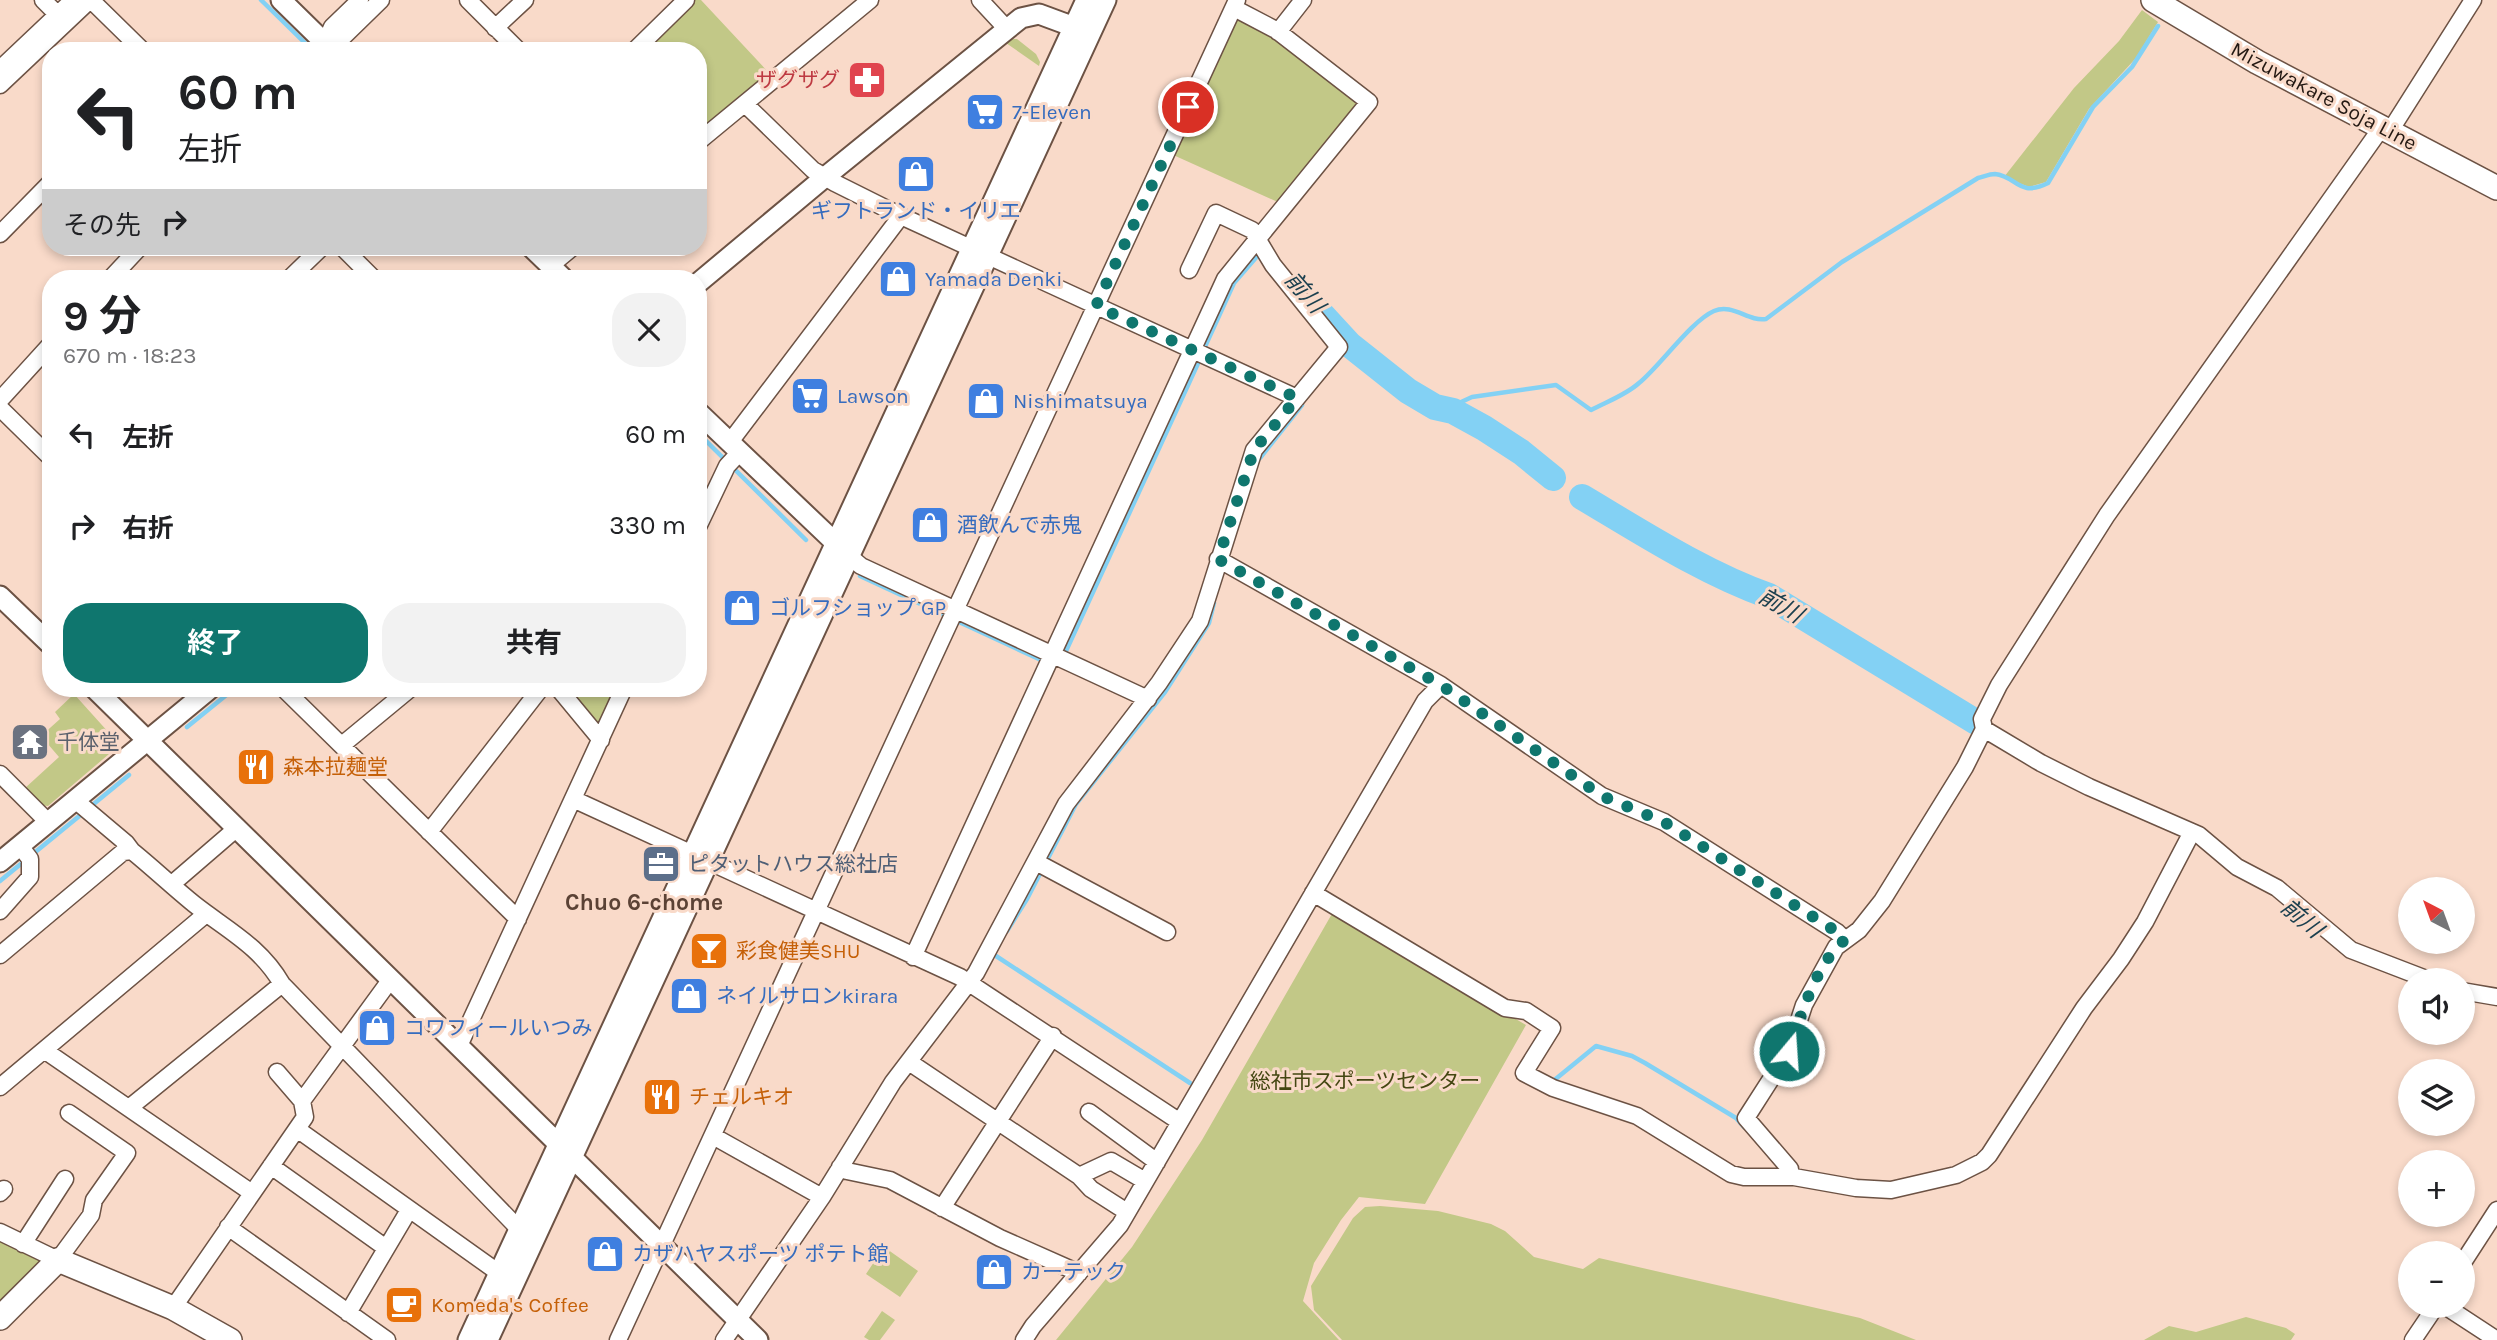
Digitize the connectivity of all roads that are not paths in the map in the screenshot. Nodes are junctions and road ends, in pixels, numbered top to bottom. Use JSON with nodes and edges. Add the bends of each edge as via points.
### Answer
{"nodes":[{"id":1,"x":43,"y":0,"type":"edge"},
{"id":2,"x":73,"y":0,"type":"edge"},
{"id":3,"x":90,"y":0,"type":"edge"},
{"id":4,"x":282,"y":0,"type":"edge"},
{"id":5,"x":360,"y":0,"type":"edge"},
{"id":6,"x":381,"y":0,"type":"edge"},
{"id":7,"x":468,"y":0,"type":"edge"},
{"id":8,"x":525,"y":0,"type":"edge"},
{"id":9,"x":686,"y":0,"type":"edge"},
{"id":10,"x":870,"y":0,"type":"edge"},
{"id":11,"x":980,"y":0,"type":"edge"},
{"id":12,"x":1086,"y":0,"type":"edge"},
{"id":13,"x":1106,"y":0,"type":"edge"},
{"id":14,"x":1303,"y":0,"type":"edge"},
{"id":15,"x":2153,"y":0,"type":"edge"},
{"id":16,"x":2473,"y":0,"type":"edge"},
{"id":17,"x":1236,"y":4,"type":"edge"},
{"id":18,"x":62,"y":19,"type":"junction"},
{"id":19,"x":495,"y":28,"type":"junction"},
{"id":20,"x":1006,"y":28,"type":"junction"},
{"id":21,"x":1082,"y":30,"type":"junction"},
{"id":22,"x":1278,"y":32,"type":"junction"},
{"id":23,"x":134,"y":42,"type":"edge"},
{"id":24,"x":320,"y":42,"type":"edge"},
{"id":25,"x":327,"y":42,"type":"edge"},
{"id":26,"x":336,"y":42,"type":"edge"},
{"id":27,"x":510,"y":42,"type":"edge"},
{"id":28,"x":643,"y":42,"type":"edge"},
{"id":29,"x":0,"y":69,"type":"edge"},
{"id":30,"x":0,"y":85,"type":"edge"},
{"id":31,"x":745,"y":104,"type":"junction"},
{"id":32,"x":2386,"y":129,"type":"junction"},
{"id":33,"x":707,"y":135,"type":"edge"},
{"id":34,"x":825,"y":177,"type":"junction"},
{"id":35,"x":2497,"y":188,"type":"edge"},
{"id":36,"x":42,"y":191,"type":"edge"},
{"id":37,"x":901,"y":216,"type":"junction"},
{"id":38,"x":0,"y":234,"type":"edge"},
{"id":39,"x":1262,"y":245,"type":"junction"},
{"id":40,"x":980,"y":253,"type":"junction"},
{"id":41,"x":132,"y":256,"type":"edge"},
{"id":42,"x":313,"y":256,"type":"edge"},
{"id":43,"x":351,"y":256,"type":"edge"},
{"id":44,"x":540,"y":256,"type":"edge"},
{"id":45,"x":118,"y":270,"type":"edge"},
{"id":46,"x":298,"y":270,"type":"edge"},
{"id":47,"x":365,"y":270,"type":"edge"},
{"id":48,"x":555,"y":270,"type":"edge"},
{"id":49,"x":1189,"y":270,"type":"dead end"},
{"id":50,"x":707,"y":275,"type":"edge"},
{"id":51,"x":1096,"y":306,"type":"junction"},
{"id":52,"x":42,"y":354,"type":"edge"},
{"id":53,"x":1198,"y":354,"type":"junction"},
{"id":54,"x":1297,"y":398,"type":"junction"},
{"id":55,"x":0,"y":400,"type":"edge"},
{"id":56,"x":0,"y":408,"type":"edge"},
{"id":57,"x":707,"y":423,"type":"edge"},
{"id":58,"x":42,"y":449,"type":"edge"},
{"id":59,"x":732,"y":455,"type":"junction"},
{"id":60,"x":707,"y":508,"type":"edge"},
{"id":61,"x":843,"y":550,"type":"junction"},
{"id":62,"x":1222,"y":561,"type":"junction"},
{"id":63,"x":0,"y":596,"type":"edge"},
{"id":64,"x":953,"y":615,"type":"junction"},
{"id":65,"x":42,"y":637,"type":"edge"},
{"id":66,"x":1053,"y":654,"type":"junction"},
{"id":67,"x":1441,"y":685,"type":"junction"},
{"id":68,"x":103,"y":697,"type":"edge"},
{"id":69,"x":200,"y":697,"type":"edge"},
{"id":70,"x":293,"y":697,"type":"edge"},
{"id":71,"x":400,"y":697,"type":"edge"},
{"id":72,"x":534,"y":697,"type":"edge"},
{"id":73,"x":565,"y":697,"type":"edge"},
{"id":74,"x":620,"y":697,"type":"edge"},
{"id":75,"x":1148,"y":699,"type":"junction"},
{"id":76,"x":1984,"y":729,"type":"junction"},
{"id":77,"x":147,"y":740,"type":"junction"},
{"id":78,"x":601,"y":740,"type":"junction"},
{"id":79,"x":342,"y":745,"type":"junction"},
{"id":80,"x":0,"y":774,"type":"edge"},
{"id":81,"x":573,"y":799,"type":"junction"},
{"id":82,"x":83,"y":806,"type":"junction"},
{"id":83,"x":48,"y":822,"type":"junction"},
{"id":84,"x":237,"y":828,"type":"junction"},
{"id":85,"x":429,"y":832,"type":"junction"},
{"id":86,"x":2192,"y":832,"type":"junction"},
{"id":87,"x":132,"y":850,"type":"junction"},
{"id":88,"x":26,"y":853,"type":"junction"},
{"id":89,"x":701,"y":858,"type":"junction"},
{"id":90,"x":0,"y":862,"type":"edge"},
{"id":91,"x":1041,"y":865,"type":"junction"},
{"id":92,"x":172,"y":884,"type":"junction"},
{"id":93,"x":1313,"y":893,"type":"junction"},
{"id":94,"x":0,"y":911,"type":"edge"},
{"id":95,"x":817,"y":912,"type":"junction"},
{"id":96,"x":206,"y":914,"type":"junction"},
{"id":97,"x":518,"y":919,"type":"junction"},
{"id":98,"x":1167,"y":932,"type":"dead end"},
{"id":99,"x":1845,"y":940,"type":"junction"},
{"id":100,"x":0,"y":955,"type":"edge"},
{"id":101,"x":913,"y":957,"type":"junction"},
{"id":102,"x":2398,"y":968,"type":"edge"},
{"id":103,"x":391,"y":979,"type":"junction"},
{"id":104,"x":282,"y":984,"type":"junction"},
{"id":105,"x":972,"y":984,"type":"junction"},
{"id":106,"x":2475,"y":993,"type":"edge"},
{"id":107,"x":2497,"y":997,"type":"edge"},
{"id":108,"x":1053,"y":1036,"type":"junction"},
{"id":109,"x":342,"y":1043,"type":"junction"},
{"id":110,"x":459,"y":1046,"type":"junction"},
{"id":111,"x":44,"y":1050,"type":"junction"},
{"id":112,"x":912,"y":1064,"type":"junction"},
{"id":113,"x":277,"y":1072,"type":"dead end"},
{"id":114,"x":0,"y":1087,"type":"edge"},
{"id":115,"x":302,"y":1101,"type":"junction"},
{"id":116,"x":129,"y":1108,"type":"junction"},
{"id":117,"x":1089,"y":1112,"type":"dead end"},
{"id":118,"x":69,"y":1113,"type":"dead end"},
{"id":119,"x":997,"y":1122,"type":"junction"},
{"id":120,"x":1180,"y":1122,"type":"junction"},
{"id":121,"x":297,"y":1129,"type":"junction"},
{"id":122,"x":713,"y":1136,"type":"junction"},
{"id":123,"x":558,"y":1144,"type":"junction"},
{"id":124,"x":572,"y":1158,"type":"junction"},
{"id":125,"x":1157,"y":1162,"type":"junction"},
{"id":126,"x":271,"y":1166,"type":"junction"},
{"id":127,"x":843,"y":1168,"type":"junction"},
{"id":128,"x":1790,"y":1169,"type":"dead end"},
{"id":129,"x":1079,"y":1175,"type":"junction"},
{"id":130,"x":65,"y":1179,"type":"dead end"},
{"id":131,"x":1145,"y":1181,"type":"junction"},
{"id":132,"x":252,"y":1193,"type":"junction"},
{"id":133,"x":822,"y":1197,"type":"junction"},
{"id":134,"x":942,"y":1208,"type":"junction"},
{"id":135,"x":409,"y":1209,"type":"junction"},
{"id":136,"x":2497,"y":1210,"type":"edge"},
{"id":137,"x":1127,"y":1212,"type":"junction"},
{"id":138,"x":228,"y":1227,"type":"junction"},
{"id":139,"x":519,"y":1228,"type":"junction"},
{"id":140,"x":0,"y":1232,"type":"edge"},
{"id":141,"x":23,"y":1244,"type":"junction"},
{"id":142,"x":2475,"y":1244,"type":"edge"},
{"id":143,"x":661,"y":1245,"type":"junction"},
{"id":144,"x":386,"y":1248,"type":"junction"},
{"id":145,"x":58,"y":1260,"type":"junction"},
{"id":146,"x":499,"y":1273,"type":"junction"},
{"id":147,"x":1079,"y":1273,"type":"junction"},
{"id":148,"x":173,"y":1308,"type":"junction"},
{"id":149,"x":348,"y":1313,"type":"junction"},
{"id":150,"x":0,"y":1318,"type":"edge"},
{"id":151,"x":2428,"y":1318,"type":"edge"},
{"id":152,"x":2464,"y":1318,"type":"edge"},
{"id":153,"x":738,"y":1320,"type":"junction"},
{"id":154,"x":205,"y":1334,"type":"edge"},
{"id":155,"x":2497,"y":1339,"type":"edge"},
{"id":156,"x":230,"y":1340,"type":"edge"},
{"id":157,"x":387,"y":1340,"type":"edge"},
{"id":158,"x":468,"y":1340,"type":"edge"},
{"id":159,"x":488,"y":1340,"type":"edge"},
{"id":160,"x":618,"y":1340,"type":"edge"},
{"id":161,"x":724,"y":1340,"type":"edge"},
{"id":162,"x":758,"y":1340,"type":"edge"},
{"id":163,"x":1024,"y":1340,"type":"edge"},
{"id":164,"x":2413,"y":1340,"type":"edge"}],
"edges":[{"from":1,"to":18,"type":"street"},
{"from":2,"to":18,"type":"street"},
{"from":3,"to":18,"type":"street"},
{"from":3,"to":23,"type":"street"},
{"from":4,"to":24,"type":"street"},
{"from":5,"to":25,"type":"street","via":[[332,27]]},
{"from":6,"to":26,"type":"street"},
{"from":7,"to":19,"type":"street"},
{"from":8,"to":19,"type":"street"},
{"from":9,"to":28,"type":"street"},
{"from":10,"to":31,"type":"street"},
{"from":11,"to":20,"type":"street"},
{"from":12,"to":21,"type":"street"},
{"from":13,"to":21,"type":"street"},
{"from":14,"to":22,"type":"street"},
{"from":15,"to":32,"type":"main road","name":"Mizuwakare Soja Line","via":[[2257,62]]},
{"from":16,"to":32,"type":"street"},
{"from":17,"to":22,"type":"street"},
{"from":17,"to":51,"type":"street"},
{"from":18,"to":29,"type":"street"},
{"from":18,"to":30,"type":"street"},
{"from":19,"to":27,"type":"street"},
{"from":20,"to":21,"type":"street","via":[[1039,14]]},
{"from":20,"to":34,"type":"street"},
{"from":21,"to":40,"type":"street"},
{"from":22,"to":39,"type":"street","via":[[1369,102]]},
{"from":31,"to":33,"type":"street"},
{"from":31,"to":34,"type":"street"},
{"from":32,"to":35,"type":"main road","name":"Mizuwakare Soja Line"},
{"from":32,"to":76,"type":"street","via":[[2107,515],[1999,685],[1982,719]]},
{"from":34,"to":37,"type":"street"},
{"from":34,"to":50,"type":"street"},
{"from":36,"to":38,"type":"street"},
{"from":37,"to":40,"type":"street"},
{"from":37,"to":59,"type":"street"},
{"from":39,"to":49,"type":"street","via":[[1252,230],[1216,213]]},
{"from":39,"to":53,"type":"street","via":[[1225,279]]},
{"from":39,"to":54,"type":"street","via":[[1339,347]]},
{"from":40,"to":51,"type":"street"},
{"from":40,"to":61,"type":"street"},
{"from":41,"to":45,"type":"street"},
{"from":42,"to":46,"type":"street"},
{"from":43,"to":47,"type":"street"},
{"from":44,"to":48,"type":"street"},
{"from":51,"to":53,"type":"street"},
{"from":51,"to":64,"type":"street"},
{"from":52,"to":55,"type":"street"},
{"from":53,"to":54,"type":"street"},
{"from":53,"to":66,"type":"street"},
{"from":54,"to":62,"type":"street","via":[[1254,450]]},
{"from":56,"to":58,"type":"street"},
{"from":57,"to":59,"type":"street"},
{"from":59,"to":60,"type":"street"},
{"from":59,"to":61,"type":"street"},
{"from":61,"to":64,"type":"street","via":[[861,566]]},
{"from":61,"to":89,"type":"street"},
{"from":62,"to":67,"type":"street"},
{"from":62,"to":75,"type":"street","via":[[1200,621]]},
{"from":63,"to":65,"type":"street"},
{"from":64,"to":66,"type":"street"},
{"from":64,"to":95,"type":"street"},
{"from":66,"to":75,"type":"street"},
{"from":66,"to":101,"type":"street"},
{"from":67,"to":93,"type":"street","via":[[1425,701]]},
{"from":67,"to":99,"type":"street","via":[[1602,796],[1664,822]]},
{"from":68,"to":77,"type":"street"},
{"from":69,"to":77,"type":"street"},
{"from":70,"to":79,"type":"street"},
{"from":71,"to":79,"type":"street"},
{"from":72,"to":85,"type":"street"},
{"from":73,"to":78,"type":"street"},
{"from":74,"to":78,"type":"street"},
{"from":75,"to":91,"type":"street","via":[[1066,804]]},
{"from":76,"to":86,"type":"street","via":[[2089,787]]},
{"from":76,"to":99,"type":"street","via":[[1882,901],[1866,923]]},
{"from":77,"to":82,"type":"street"},
{"from":77,"to":84,"type":"street"},
{"from":78,"to":81,"type":"street"},
{"from":79,"to":85,"type":"street"},
{"from":80,"to":83,"type":"street"},
{"from":81,"to":89,"type":"street"},
{"from":81,"to":97,"type":"street"},
{"from":82,"to":83,"type":"street"},
{"from":82,"to":87,"type":"street"},
{"from":83,"to":88,"type":"street"},
{"from":84,"to":92,"type":"street"},
{"from":84,"to":103,"type":"street"},
{"from":85,"to":97,"type":"street"},
{"from":86,"to":93,"type":"street","via":[[2145,922],[1989,1155],[1956,1175],[1891,1190],[1731,1174],[1637,1116],[1553,1088],[1524,1073],[1552,1028],[1526,1011],[1505,1008]]},
{"from":86,"to":102,"type":"street","via":[[2237,867],[2277,888],[2351,950]]},
{"from":87,"to":92,"type":"street"},
{"from":87,"to":100,"type":"street","via":[[123,852]]},
{"from":88,"to":90,"type":"street"},
{"from":88,"to":94,"type":"street","via":[[30,877]]},
{"from":89,"to":95,"type":"street"},
{"from":89,"to":123,"type":"street"},
{"from":89,"to":124,"type":"street"},
{"from":91,"to":98,"type":"street"},
{"from":91,"to":105,"type":"street"},
{"from":92,"to":96,"type":"street"},
{"from":93,"to":120,"type":"street"},
{"from":95,"to":101,"type":"street"},
{"from":95,"to":122,"type":"street"},
{"from":96,"to":104,"type":"street","via":[[229,927],[272,966]]},
{"from":96,"to":111,"type":"street"},
{"from":97,"to":110,"type":"street"},
{"from":99,"to":128,"type":"street","via":[[1825,965],[1804,1005],[1789,1051],[1746,1118]]},
{"from":101,"to":105,"type":"street"},
{"from":103,"to":109,"type":"street"},
{"from":103,"to":110,"type":"street"},
{"from":104,"to":109,"type":"street"},
{"from":104,"to":116,"type":"street"},
{"from":105,"to":108,"type":"street"},
{"from":105,"to":112,"type":"street"},
{"from":106,"to":107,"type":"street"},
{"from":108,"to":119,"type":"street"},
{"from":108,"to":120,"type":"street"},
{"from":109,"to":115,"type":"street"},
{"from":109,"to":139,"type":"street"},
{"from":110,"to":123,"type":"street"},
{"from":111,"to":114,"type":"street"},
{"from":111,"to":116,"type":"street"},
{"from":112,"to":119,"type":"street"},
{"from":112,"to":127,"type":"street","via":[[892,1082]]},
{"from":113,"to":115,"type":"street"},
{"from":115,"to":121,"type":"street","via":[[305,1117]]},
{"from":116,"to":132,"type":"street"},
{"from":117,"to":125,"type":"street"},
{"from":118,"to":145,"type":"street","via":[[127,1153]]},
{"from":119,"to":129,"type":"street"},
{"from":119,"to":134,"type":"street"},
{"from":120,"to":125,"type":"street"},
{"from":121,"to":126,"type":"street"},
{"from":121,"to":135,"type":"street"},
{"from":122,"to":133,"type":"street"},
{"from":122,"to":143,"type":"street"},
{"from":123,"to":124,"type":"street"},
{"from":123,"to":139,"type":"street"},
{"from":124,"to":143,"type":"street"},
{"from":124,"to":159,"type":"street"},
{"from":125,"to":131,"type":"street"},
{"from":126,"to":132,"type":"street"},
{"from":126,"to":144,"type":"street"},
{"from":127,"to":133,"type":"street"},
{"from":127,"to":134,"type":"street","via":[[890,1180]]},
{"from":129,"to":131,"type":"street","via":[[1111,1161]]},
{"from":129,"to":137,"type":"street","via":[[1091,1189]]},
{"from":130,"to":141,"type":"street"},
{"from":131,"to":137,"type":"street"},
{"from":132,"to":138,"type":"street"},
{"from":133,"to":153,"type":"street"},
{"from":134,"to":147,"type":"street"},
{"from":135,"to":144,"type":"street"},
{"from":135,"to":146,"type":"street"},
{"from":136,"to":142,"type":"street"},
{"from":137,"to":147,"type":"street"},
{"from":138,"to":148,"type":"street"},
{"from":138,"to":149,"type":"street"},
{"from":139,"to":146,"type":"street"},
{"from":140,"to":141,"type":"street"},
{"from":141,"to":145,"type":"street"},
{"from":143,"to":153,"type":"street"},
{"from":143,"to":160,"type":"street"},
{"from":144,"to":149,"type":"street"},
{"from":145,"to":148,"type":"main road"},
{"from":145,"to":150,"type":"main road"},
{"from":146,"to":158,"type":"street"},
{"from":147,"to":163,"type":"street"},
{"from":148,"to":154,"type":"main road"},
{"from":149,"to":157,"type":"street"},
{"from":151,"to":164,"type":"street"},
{"from":152,"to":155,"type":"street"},
{"from":153,"to":161,"type":"street"},
{"from":153,"to":162,"type":"street"},
{"from":154,"to":156,"type":"main road"}]}
